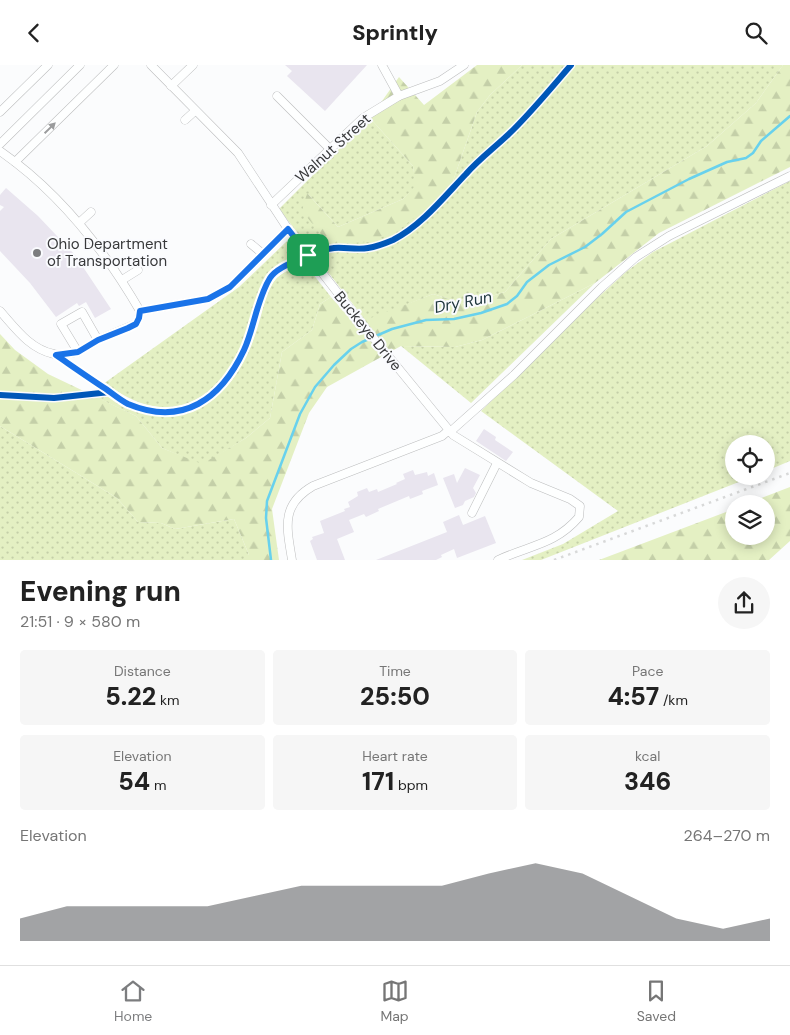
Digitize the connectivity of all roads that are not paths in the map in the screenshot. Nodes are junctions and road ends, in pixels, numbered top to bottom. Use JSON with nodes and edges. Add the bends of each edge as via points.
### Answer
{"nodes":[{"id":1,"x":48,"y":65,"type":"edge"},
{"id":2,"x":80,"y":65,"type":"edge"},
{"id":3,"x":114,"y":65,"type":"edge"},
{"id":4,"x":152,"y":65,"type":"edge"},
{"id":5,"x":193,"y":65,"type":"edge"},
{"id":6,"x":382,"y":65,"type":"edge"},
{"id":7,"x":464,"y":65,"type":"edge"},
{"id":8,"x":171,"y":86,"type":"junction"},
{"id":9,"x":277,"y":96,"type":"dead end"},
{"id":10,"x":399,"y":96,"type":"junction"},
{"id":11,"x":195,"y":111,"type":"junction"},
{"id":12,"x":0,"y":112,"type":"edge"},
{"id":13,"x":185,"y":120,"type":"dead end"},
{"id":14,"x":0,"y":144,"type":"edge"},
{"id":15,"x":329,"y":148,"type":"junction"},
{"id":16,"x":0,"y":151,"type":"edge"},
{"id":17,"x":15,"y":162,"type":"junction"},
{"id":18,"x":790,"y":176,"type":"edge"},
{"id":19,"x":271,"y":205,"type":"junction"},
{"id":20,"x":91,"y":211,"type":"dead end"},
{"id":21,"x":79,"y":223,"type":"junction"},
{"id":22,"x":288,"y":229,"type":"junction"},
{"id":23,"x":251,"y":244,"type":"dead end"},
{"id":24,"x":263,"y":254,"type":"junction"},
{"id":25,"x":138,"y":270,"type":"dead end"},
{"id":26,"x":122,"y":280,"type":"junction"},
{"id":27,"x":0,"y":311,"type":"edge"},
{"id":28,"x":140,"y":311,"type":"junction"},
{"id":29,"x":98,"y":340,"type":"junction"},
{"id":30,"x":78,"y":352,"type":"junction"},
{"id":31,"x":451,"y":432,"type":"junction"},
{"id":32,"x":497,"y":463,"type":"junction"},
{"id":33,"x":472,"y":513,"type":"dead end"},
{"id":34,"x":292,"y":560,"type":"edge"},
{"id":35,"x":498,"y":560,"type":"edge"}],
"edges":[{"from":1,"to":12,"type":"lane"},
{"from":2,"to":14,"type":"lane"},
{"from":17,"to":3,"type":"lane","one_way":true},
{"from":4,"to":8,"type":"lane","name":"Buckeye Drive"},
{"from":5,"to":8,"type":"lane"},
{"from":6,"to":10,"type":"lane"},
{"from":7,"to":10,"type":"lane","name":"Walnut Street","via":[[440,81]]},
{"from":8,"to":11,"type":"lane","name":"Buckeye Drive"},
{"from":9,"to":15,"type":"lane"},
{"from":10,"to":15,"type":"lane","name":"Walnut Street","via":[[363,118]]},
{"from":11,"to":13,"type":"lane"},
{"from":11,"to":19,"type":"lane","name":"Buckeye Drive","via":[[238,153]]},
{"from":15,"to":19,"type":"lane","name":"Walnut Street"},
{"from":16,"to":17,"type":"lane"},
{"from":17,"to":21,"type":"lane"},
{"from":18,"to":31,"type":"lane","via":[[669,236],[636,257]]},
{"from":19,"to":22,"type":"lane","name":"Buckeye Drive"},
{"from":20,"to":21,"type":"lane"},
{"from":21,"to":26,"type":"lane"},
{"from":22,"to":24,"type":"lane"},
{"from":22,"to":31,"type":"lane","name":"Buckeye Drive"},
{"from":23,"to":24,"type":"lane"},
{"from":24,"to":28,"type":"lane","via":[[230,287],[208,299]]},
{"from":25,"to":26,"type":"lane"},
{"from":26,"to":28,"type":"lane"},
{"from":27,"to":30,"type":"lane","via":[[32,345],[56,355]]},
{"from":28,"to":29,"type":"lane","via":[[136,324]]},
{"from":29,"to":30,"type":"lane"},
{"from":29,"to":30,"type":"lane","via":[[82,312],[61,325]]},
{"from":31,"to":32,"type":"lane","name":"Buckeye Drive"},
{"from":31,"to":34,"type":"lane","via":[[303,491],[288,518]]},
{"from":32,"to":33,"type":"lane"},
{"from":32,"to":35,"type":"lane","name":"Buckeye Drive","via":[[580,506],[579,517],[562,534]]}]}
